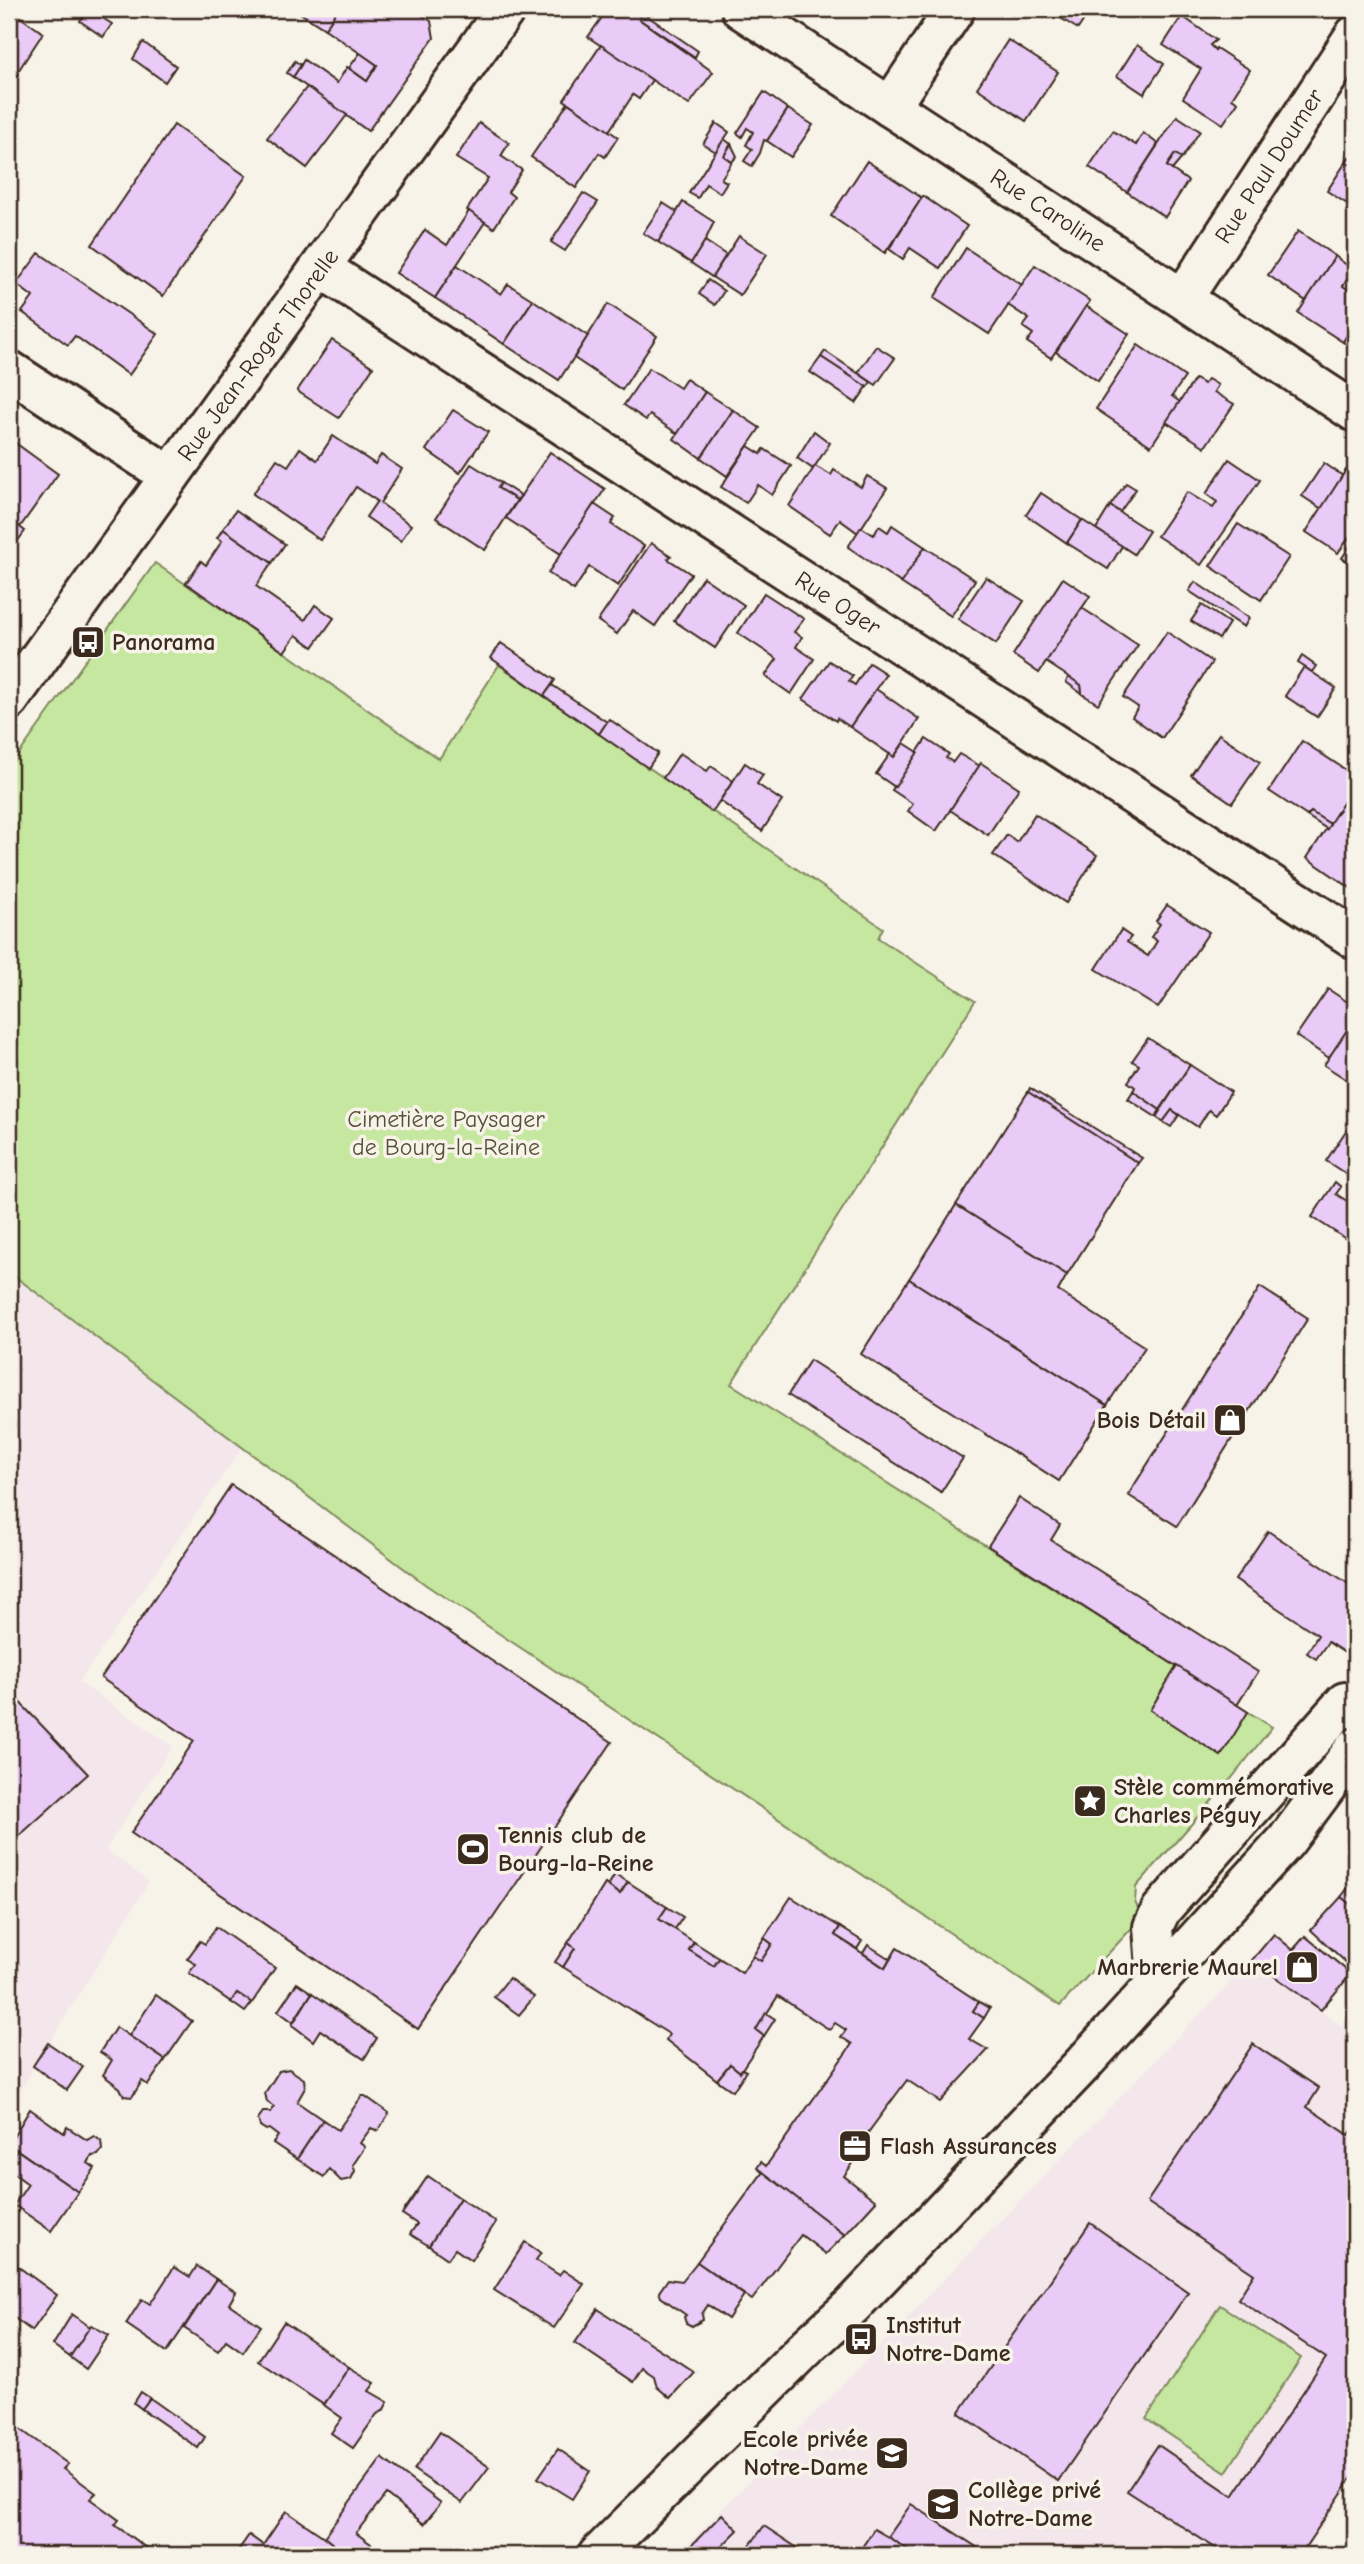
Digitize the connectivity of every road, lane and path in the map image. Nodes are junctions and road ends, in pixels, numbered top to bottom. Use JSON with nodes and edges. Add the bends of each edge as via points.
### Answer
{"nodes":[{"id":1,"x":741,"y":9,"type":"edge"},
{"id":2,"x":955,"y":9,"type":"edge"},
{"id":3,"x":500,"y":11,"type":"edge"},
{"id":4,"x":1355,"y":35,"type":"edge"},
{"id":5,"x":890,"y":107,"type":"junction"},
{"id":6,"x":321,"y":268,"type":"junction"},
{"id":7,"x":1183,"y":298,"type":"junction"},
{"id":8,"x":9,"y":370,"type":"edge"},
{"id":9,"x":1355,"y":412,"type":"edge"},
{"id":10,"x":170,"y":476,"type":"junction"},
{"id":11,"x":9,"y":699,"type":"edge"},
{"id":12,"x":1355,"y":939,"type":"edge"},
{"id":13,"x":1350,"y":1705,"type":"edge"},
{"id":14,"x":1355,"y":1748,"type":"edge"},
{"id":15,"x":1157,"y":1983,"type":"junction"},
{"id":16,"x":598,"y":2555,"type":"edge"}],
"edges":[{"from":1,"to":5,"type":"street","name":"Rue Caroline"},
{"from":2,"to":5,"type":"street"},
{"from":3,"to":6,"type":"street","name":"Rue Jean-Roger Thorelle"},
{"from":4,"to":7,"type":"street","name":"Rue Paul Doumer"},
{"from":5,"to":7,"type":"street","name":"Rue Caroline"},
{"from":6,"to":10,"type":"street","name":"Rue Jean-Roger Thorelle"},
{"from":6,"to":12,"type":"street","name":"Rue Oger"},
{"from":7,"to":9,"type":"street","name":"Rue Caroline"},
{"from":8,"to":10,"type":"street"},
{"from":10,"to":11,"type":"street","name":"Rue Jean-Roger Thorelle"},
{"from":13,"to":15,"type":"street","via":[[1161,1910],[1153,1927]]},
{"from":14,"to":15,"type":"street","via":[[1286,1841]]},
{"from":15,"to":16,"type":"street","via":[[853,2305]]}]}
